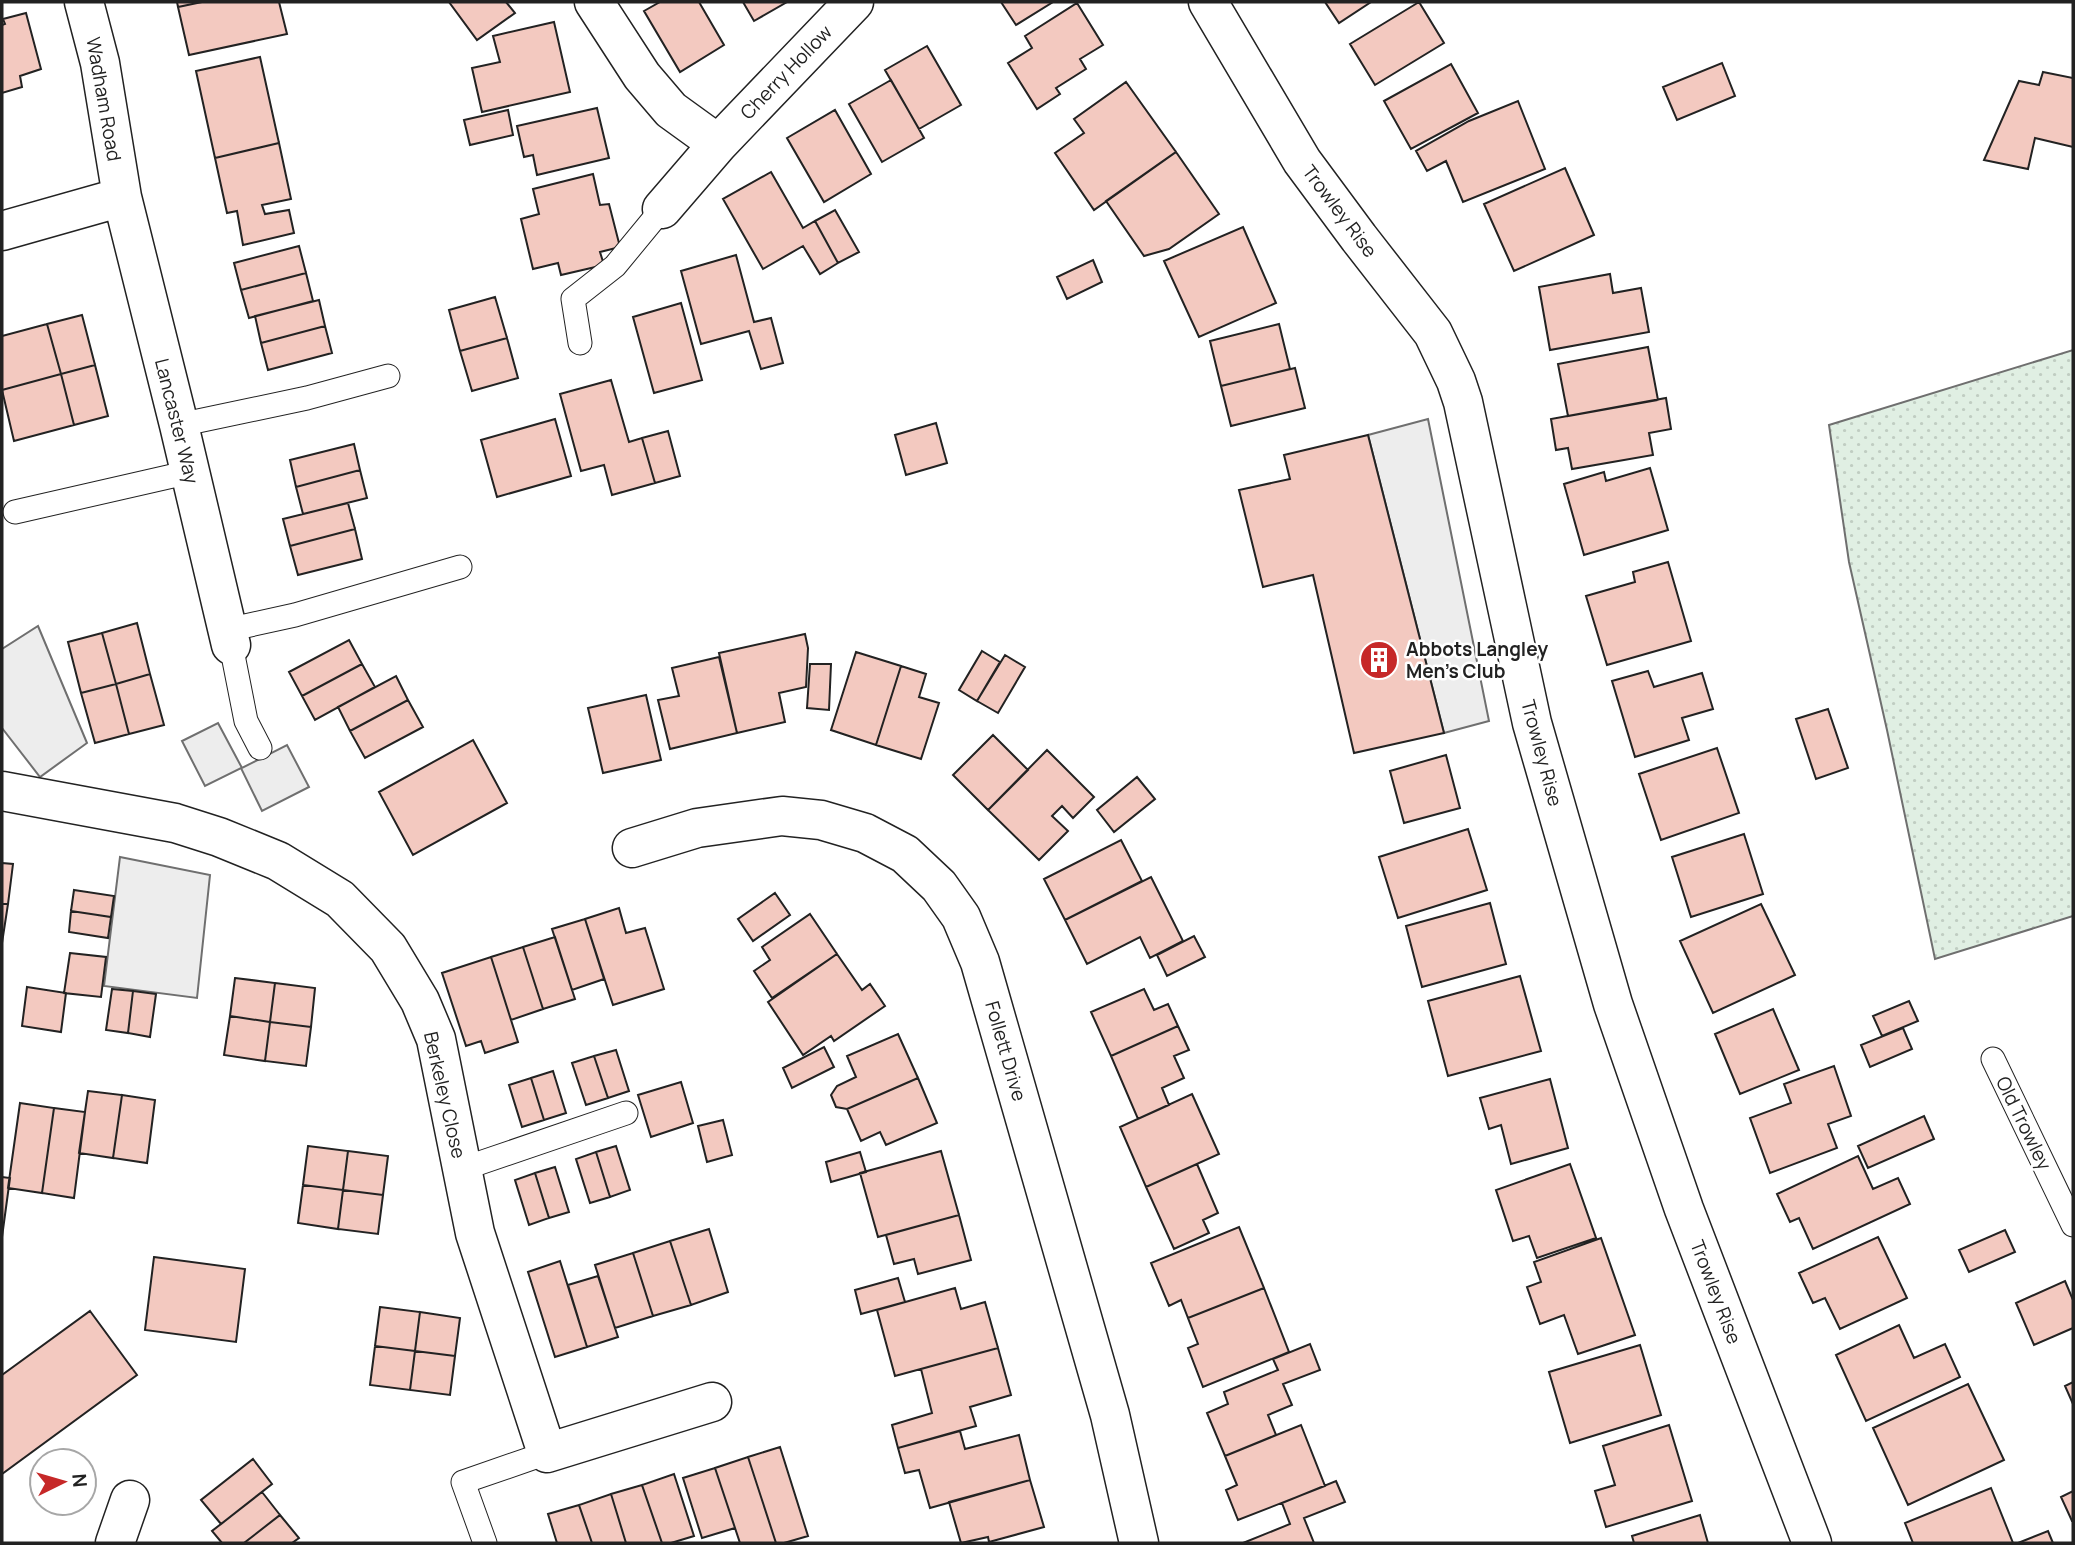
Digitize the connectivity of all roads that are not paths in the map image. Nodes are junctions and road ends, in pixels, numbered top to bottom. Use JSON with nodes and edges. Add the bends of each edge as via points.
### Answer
{"nodes":[{"id":1,"x":85,"y":2,"type":"edge"},
{"id":2,"x":594,"y":2,"type":"edge"},
{"id":3,"x":855,"y":2,"type":"edge"},
{"id":4,"x":1208,"y":2,"type":"edge"},
{"id":5,"x":718,"y":144,"type":"junction"},
{"id":6,"x":122,"y":197,"type":"junction"},
{"id":7,"x":662,"y":209,"type":"joint"},
{"id":8,"x":2,"y":231,"type":"edge"},
{"id":9,"x":580,"y":343,"type":"dead end"},
{"id":10,"x":387,"y":376,"type":"dead end"},
{"id":11,"x":179,"y":425,"type":"junction"},
{"id":12,"x":190,"y":472,"type":"junction"},
{"id":13,"x":15,"y":512,"type":"dead end"},
{"id":14,"x":460,"y":567,"type":"dead end"},
{"id":15,"x":229,"y":637,"type":"junction"},
{"id":16,"x":260,"y":748,"type":"dead end"},
{"id":17,"x":2,"y":792,"type":"edge"},
{"id":18,"x":632,"y":848,"type":"dead end"},
{"id":19,"x":1993,"y":1059,"type":"dead end"},
{"id":20,"x":626,"y":1114,"type":"dead end"},
{"id":21,"x":462,"y":1169,"type":"junction"},
{"id":22,"x":2073,"y":1225,"type":"edge"},
{"id":23,"x":712,"y":1402,"type":"dead end"},
{"id":24,"x":547,"y":1453,"type":"junction"},
{"id":25,"x":130,"y":1500,"type":"dead end"},
{"id":26,"x":115,"y":1543,"type":"edge"},
{"id":27,"x":485,"y":1543,"type":"edge"},
{"id":28,"x":1139,"y":1543,"type":"edge"},
{"id":29,"x":1812,"y":1543,"type":"edge"}],
"edges":[{"from":1,"to":6,"type":"street","name":"Wadham Road"},
{"from":2,"to":5,"type":"street","via":[[642,76],[671,110]]},
{"from":3,"to":5,"type":"street","name":"Cherry Hollow"},
{"from":4,"to":29,"type":"street","name":"Trowley Rise","via":[[1302,161],[1433,332],[1456,381],[1532,723],[1613,1003],[1684,1209]]},
{"from":5,"to":7,"type":"street","name":"Cherry Hollow"},
{"from":6,"to":8,"type":"street"},
{"from":6,"to":11,"type":"street","name":"Lancaster Way"},
{"from":7,"to":9,"type":"lane","via":[[615,266],[573,299]]},
{"from":10,"to":11,"type":"lane"},
{"from":11,"to":12,"type":"street","name":"Lancaster Way"},
{"from":12,"to":13,"type":"lane"},
{"from":12,"to":15,"type":"street","name":"Lancaster Way"},
{"from":14,"to":15,"type":"lane"},
{"from":15,"to":16,"type":"lane","via":[[246,720]]},
{"from":17,"to":21,"type":"street","name":"Berkeley Close","via":[[175,823],[278,861],[340,899],[387,948],[420,1001],[436,1040]]},
{"from":18,"to":28,"type":"street","name":"Follett Drive","via":[[697,828],[782,816],[821,820],[865,832],[905,854],[939,886],[961,917],[980,962],[1110,1415]]},
{"from":19,"to":22,"type":"lane","name":"Old Trowley"},
{"from":20,"to":21,"type":"lane"},
{"from":21,"to":24,"type":"street","name":"Berkeley Close","via":[[475,1233]]},
{"from":23,"to":24,"type":"street"},
{"from":24,"to":27,"type":"lane","via":[[463,1482]]},
{"from":25,"to":26,"type":"street"}]}
